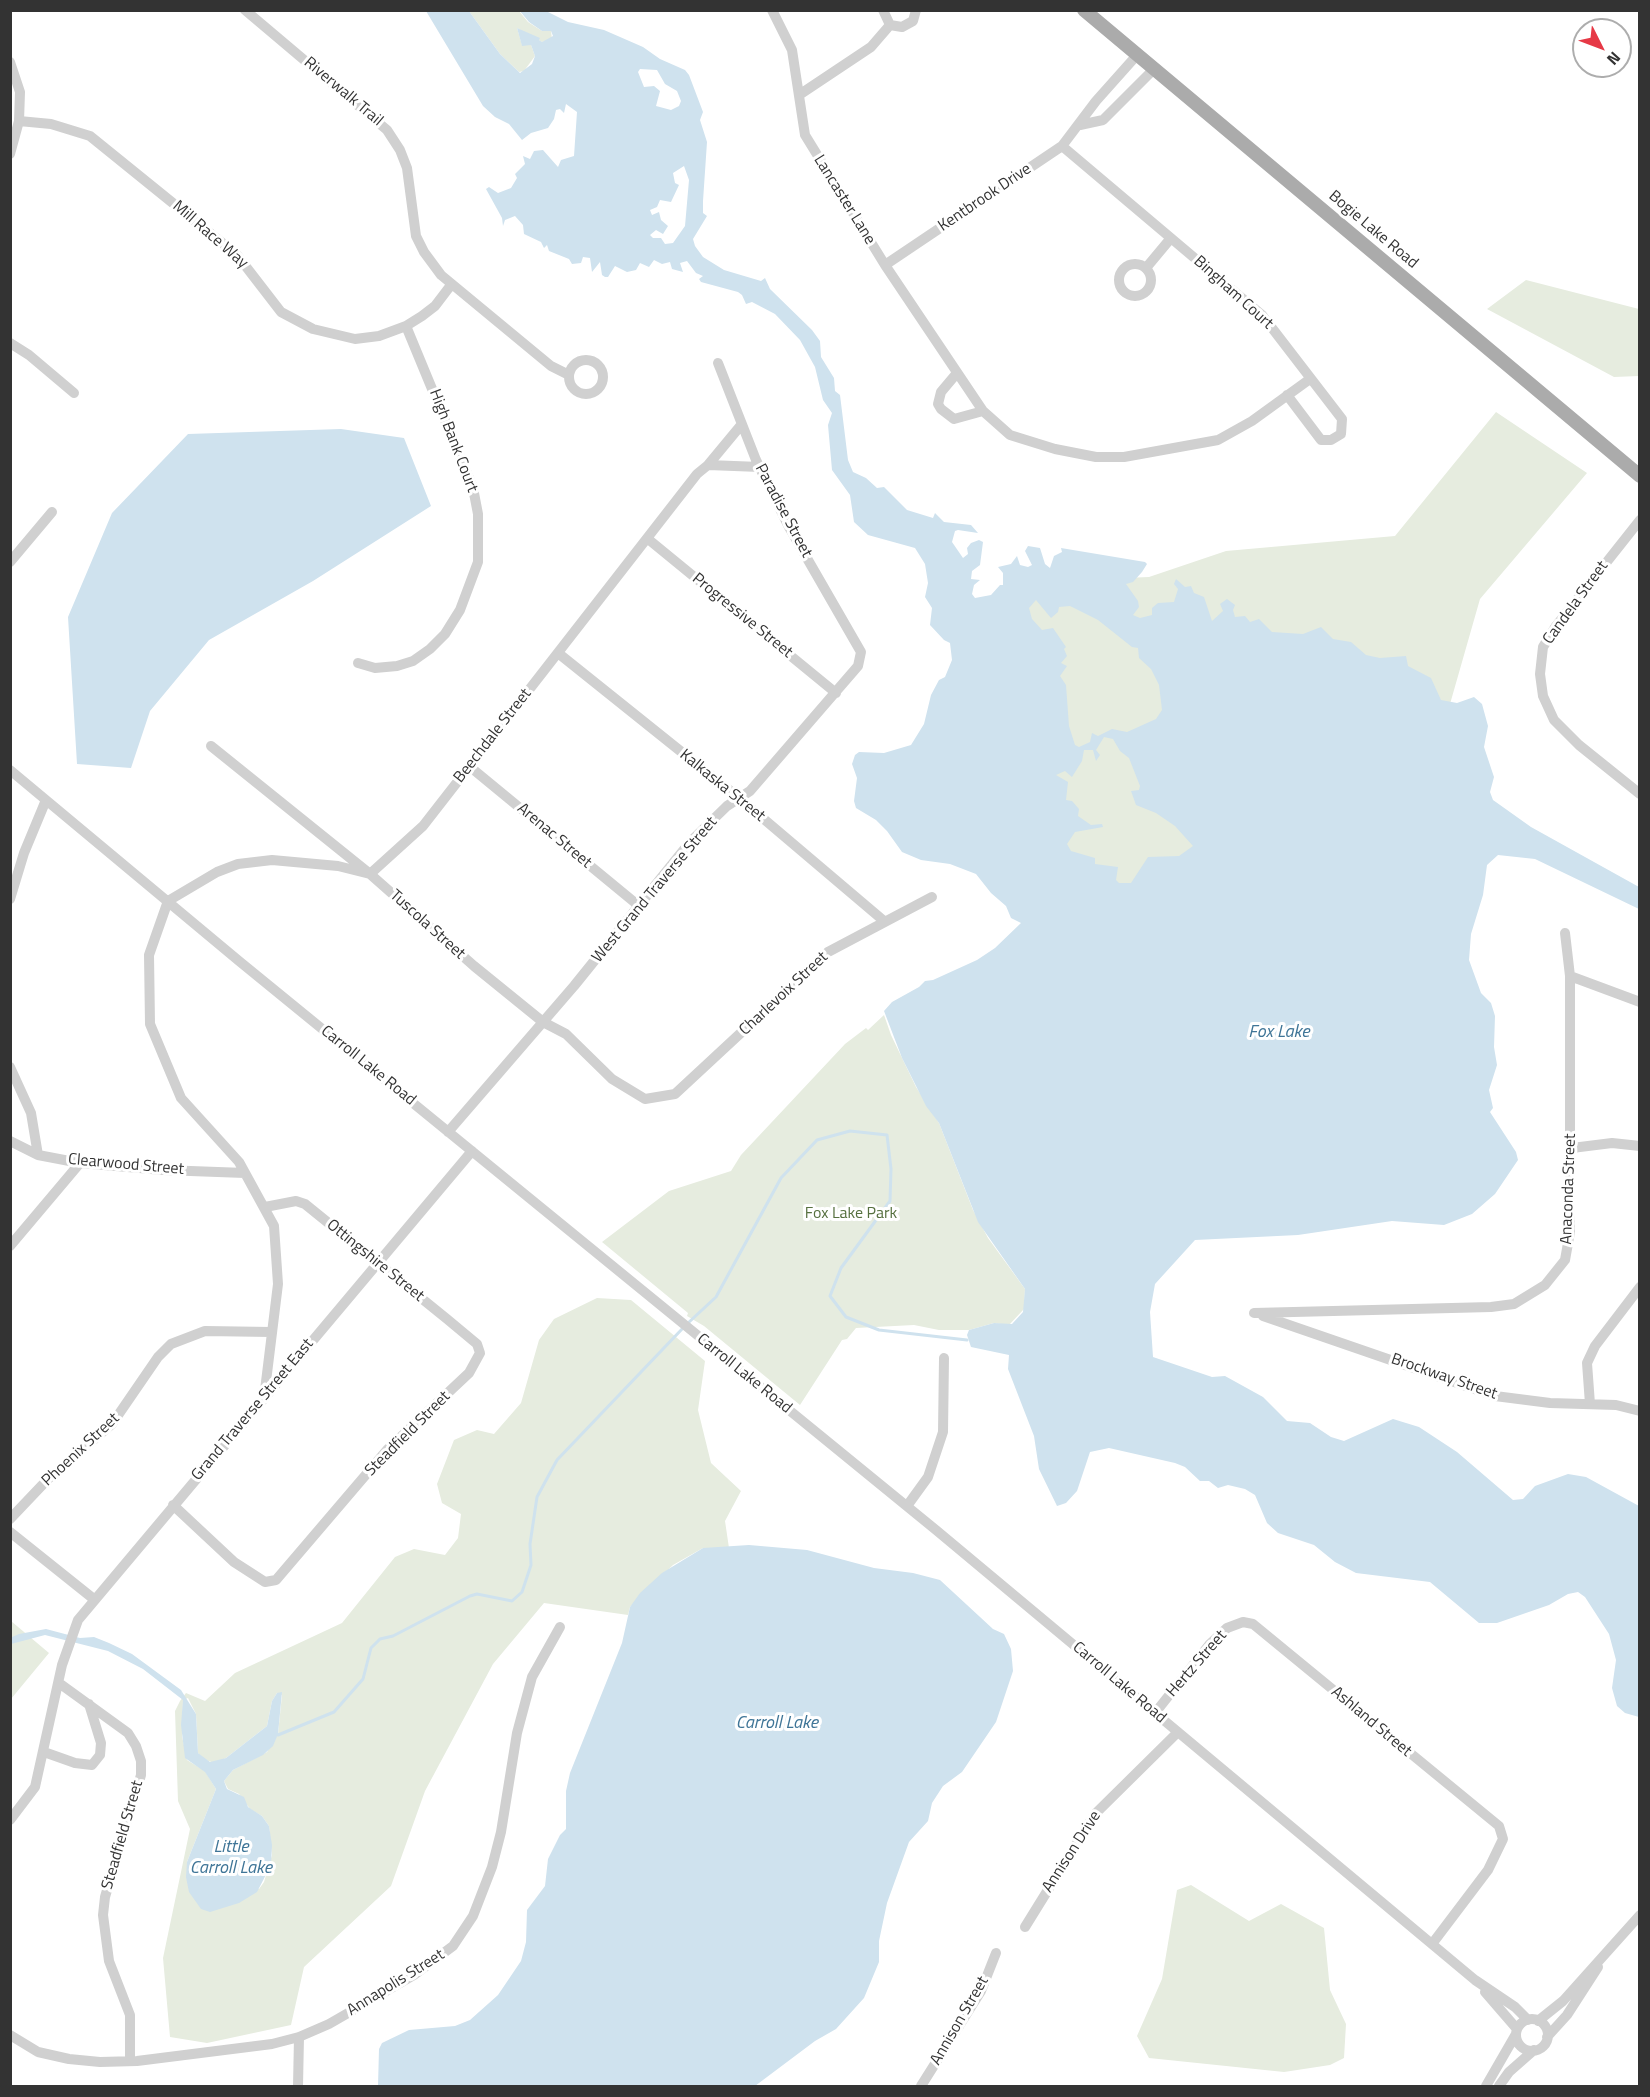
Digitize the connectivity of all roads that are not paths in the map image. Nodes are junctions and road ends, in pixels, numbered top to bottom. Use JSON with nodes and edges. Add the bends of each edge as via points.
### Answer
{"nodes":[{"id":1,"x":244,"y":10,"type":"edge"},
{"id":2,"x":772,"y":10,"type":"edge"},
{"id":3,"x":883,"y":10,"type":"edge"},
{"id":4,"x":916,"y":10,"type":"edge"},
{"id":5,"x":1084,"y":10,"type":"edge"},
{"id":6,"x":890,"y":25,"type":"junction"},
{"id":7,"x":1137,"y":55,"type":"junction"},
{"id":8,"x":10,"y":62,"type":"edge"},
{"id":9,"x":1154,"y":69,"type":"junction"},
{"id":10,"x":800,"y":95,"type":"junction"},
{"id":11,"x":19,"y":121,"type":"junction"},
{"id":12,"x":1080,"y":125,"type":"junction"},
{"id":13,"x":1062,"y":146,"type":"junction"},
{"id":14,"x":10,"y":154,"type":"edge"},
{"id":15,"x":1171,"y":238,"type":"junction"},
{"id":16,"x":885,"y":265,"type":"junction"},
{"id":17,"x":1146,"y":268,"type":"dead end"},
{"id":18,"x":451,"y":285,"type":"junction"},
{"id":19,"x":406,"y":326,"type":"junction"},
{"id":20,"x":10,"y":343,"type":"edge"},
{"id":21,"x":718,"y":363,"type":"dead end"},
{"id":22,"x":957,"y":373,"type":"junction"},
{"id":23,"x":569,"y":375,"type":"dead end"},
{"id":24,"x":1310,"y":379,"type":"junction"},
{"id":25,"x":74,"y":393,"type":"dead end"},
{"id":26,"x":1287,"y":395,"type":"junction"},
{"id":27,"x":983,"y":411,"type":"junction"},
{"id":28,"x":742,"y":424,"type":"junction"},
{"id":29,"x":708,"y":465,"type":"junction"},
{"id":30,"x":760,"y":467,"type":"junction"},
{"id":31,"x":1640,"y":476,"type":"edge"},
{"id":32,"x":52,"y":513,"type":"dead end"},
{"id":33,"x":1640,"y":520,"type":"edge"},
{"id":34,"x":648,"y":539,"type":"junction"},
{"id":35,"x":11,"y":561,"type":"edge"},
{"id":36,"x":861,"y":652,"type":"joint"},
{"id":37,"x":558,"y":653,"type":"junction"},
{"id":38,"x":357,"y":663,"type":"dead end"},
{"id":39,"x":836,"y":693,"type":"junction"},
{"id":40,"x":211,"y":746,"type":"dead end"},
{"id":41,"x":470,"y":766,"type":"junction"},
{"id":42,"x":10,"y":770,"type":"edge"},
{"id":43,"x":1637,"y":788,"type":"edge"},
{"id":44,"x":739,"y":798,"type":"junction"},
{"id":45,"x":46,"y":800,"type":"junction"},
{"id":46,"x":370,"y":874,"type":"junction"},
{"id":47,"x":932,"y":897,"type":"dead end"},
{"id":48,"x":10,"y":900,"type":"edge"},
{"id":49,"x":168,"y":901,"type":"junction"},
{"id":50,"x":639,"y":906,"type":"junction"},
{"id":51,"x":884,"y":921,"type":"junction"},
{"id":52,"x":1565,"y":933,"type":"dead end"},
{"id":53,"x":1570,"y":976,"type":"junction"},
{"id":54,"x":1640,"y":1002,"type":"edge"},
{"id":55,"x":543,"y":1022,"type":"junction"},
{"id":56,"x":10,"y":1067,"type":"edge"},
{"id":57,"x":645,"y":1099,"type":"joint"},
{"id":58,"x":448,"y":1132,"type":"junction"},
{"id":59,"x":10,"y":1141,"type":"edge"},
{"id":60,"x":1640,"y":1146,"type":"edge"},
{"id":61,"x":1572,"y":1148,"type":"junction"},
{"id":62,"x":472,"y":1151,"type":"junction"},
{"id":63,"x":38,"y":1155,"type":"junction"},
{"id":64,"x":80,"y":1163,"type":"junction"},
{"id":65,"x":245,"y":1173,"type":"junction"},
{"id":66,"x":265,"y":1207,"type":"junction"},
{"id":67,"x":10,"y":1246,"type":"edge"},
{"id":68,"x":375,"y":1263,"type":"junction"},
{"id":69,"x":1640,"y":1287,"type":"edge"},
{"id":70,"x":1254,"y":1312,"type":"joint"},
{"id":71,"x":271,"y":1332,"type":"junction"},
{"id":72,"x":477,"y":1344,"type":"joint"},
{"id":73,"x":944,"y":1358,"type":"dead end"},
{"id":74,"x":264,"y":1398,"type":"junction"},
{"id":75,"x":1590,"y":1404,"type":"junction"},
{"id":76,"x":1640,"y":1411,"type":"edge"},
{"id":77,"x":173,"y":1505,"type":"junction"},
{"id":78,"x":907,"y":1506,"type":"junction"},
{"id":79,"x":10,"y":1519,"type":"edge"},
{"id":80,"x":10,"y":1532,"type":"edge"},
{"id":81,"x":95,"y":1600,"type":"junction"},
{"id":82,"x":1243,"y":1622,"type":"joint"},
{"id":83,"x":560,"y":1627,"type":"dead end"},
{"id":84,"x":59,"y":1683,"type":"junction"},
{"id":85,"x":89,"y":1704,"type":"junction"},
{"id":86,"x":1155,"y":1713,"type":"junction"},
{"id":87,"x":1178,"y":1732,"type":"junction"},
{"id":88,"x":44,"y":1752,"type":"junction"},
{"id":89,"x":10,"y":1820,"type":"edge"},
{"id":90,"x":1640,"y":1915,"type":"edge"},
{"id":91,"x":1025,"y":1927,"type":"dead end"},
{"id":92,"x":1432,"y":1944,"type":"junction"},
{"id":93,"x":996,"y":1953,"type":"dead end"},
{"id":94,"x":1601,"y":1962,"type":"junction"},
{"id":95,"x":1475,"y":1980,"type":"junction"},
{"id":96,"x":1533,"y":2020,"type":"junction"},
{"id":97,"x":1516,"y":2032,"type":"junction"},
{"id":98,"x":10,"y":2035,"type":"edge"},
{"id":99,"x":298,"y":2037,"type":"junction"},
{"id":100,"x":1547,"y":2037,"type":"junction"},
{"id":101,"x":1534,"y":2050,"type":"junction"},
{"id":102,"x":130,"y":2061,"type":"junction"},
{"id":103,"x":298,"y":2086,"type":"edge"},
{"id":104,"x":921,"y":2086,"type":"edge"},
{"id":105,"x":1486,"y":2086,"type":"edge"},
{"id":106,"x":1499,"y":2086,"type":"edge"}],
"edges":[{"from":1,"to":18,"type":"street","name":"Riverwalk Trail","via":[[387,130],[407,168],[419,244]]},
{"from":2,"to":10,"type":"street","name":"Lancaster Lane","via":[[792,50]]},
{"from":3,"to":6,"type":"street"},
{"from":4,"to":6,"type":"street","via":[[908,25]]},
{"from":5,"to":7,"type":"main road","name":"Bogie Lake Road"},
{"from":6,"to":10,"type":"street","via":[[871,46]]},
{"from":7,"to":9,"type":"main road","name":"Bogie Lake Road"},
{"from":7,"to":12,"type":"street","name":"Kentbrook Drive"},
{"from":8,"to":11,"type":"street","via":[[20,92]]},
{"from":9,"to":12,"type":"street","via":[[1103,120]]},
{"from":9,"to":31,"type":"main road","name":"Bogie Lake Road"},
{"from":10,"to":16,"type":"street","name":"Lancaster Lane","via":[[805,135]]},
{"from":11,"to":14,"type":"street"},
{"from":11,"to":19,"type":"street","name":"Mill Race Way","via":[[51,123],[90,136],[237,255],[276,307],[293,321],[355,339]]},
{"from":12,"to":13,"type":"street","name":"Kentbrook Drive"},
{"from":13,"to":15,"type":"street","name":"Bingham Court"},
{"from":13,"to":16,"type":"street","name":"Kentbrook Drive"},
{"from":15,"to":17,"type":"street"},
{"from":15,"to":24,"type":"street","name":"Bingham Court","via":[[1262,315]]},
{"from":16,"to":22,"type":"street","name":"Lancaster Lane"},
{"from":18,"to":19,"type":"street","name":"Mill Race Way","via":[[435,306]]},
{"from":18,"to":23,"type":"street","name":"Riverwalk Trail","via":[[551,366]]},
{"from":19,"to":38,"type":"street","name":"High Bank Court","via":[[473,488],[478,562],[460,610],[430,649],[397,666],[375,668]]},
{"from":20,"to":25,"type":"street"},
{"from":21,"to":28,"type":"street","name":"Paradise Street"},
{"from":22,"to":27,"type":"street","name":"Lancaster Lane"},
{"from":22,"to":27,"type":"street","via":[[941,392],[941,409],[954,419]]},
{"from":24,"to":26,"type":"street","name":"Lancaster Lane"},
{"from":24,"to":26,"type":"street","name":"Bingham Court","via":[[1342,419],[1343,429],[1336,438],[1321,440]]},
{"from":26,"to":27,"type":"street","name":"Lancaster Lane","via":[[1218,440],[1124,458],[1096,457],[1034,444],[1010,435]]},
{"from":28,"to":29,"type":"street","name":"Beechdale Street"},
{"from":28,"to":30,"type":"street","name":"Paradise Street"},
{"from":29,"to":30,"type":"street"},
{"from":29,"to":34,"type":"street","name":"Beechdale Street"},
{"from":30,"to":36,"type":"street","name":"Paradise Street","via":[[789,527]]},
{"from":32,"to":35,"type":"street"},
{"from":33,"to":43,"type":"street","name":"Candela Street","via":[[1556,626],[1543,647],[1540,674],[1543,696],[1554,720],[1579,745]]},
{"from":34,"to":37,"type":"street","name":"Beechdale Street"},
{"from":34,"to":39,"type":"street","name":"Progressive Street"},
{"from":36,"to":39,"type":"street","name":"West Grand Traverse Street","via":[[858,666]]},
{"from":37,"to":41,"type":"street","name":"Beechdale Street"},
{"from":37,"to":44,"type":"street","name":"Kalkaska Street"},
{"from":39,"to":44,"type":"street","name":"West Grand Traverse Street","via":[[750,791]]},
{"from":40,"to":46,"type":"street","name":"Tuscola Street"},
{"from":41,"to":46,"type":"street","name":"Beechdale Street","via":[[423,826]]},
{"from":41,"to":50,"type":"street","name":"Arenac Street"},
{"from":42,"to":45,"type":"street","name":"Carroll Lake Road"},
{"from":44,"to":50,"type":"street","name":"West Grand Traverse Street","via":[[691,841]]},
{"from":44,"to":51,"type":"street","name":"Kalkaska Street"},
{"from":45,"to":48,"type":"street"},
{"from":45,"to":49,"type":"street","name":"Carroll Lake Road"},
{"from":46,"to":49,"type":"street","via":[[338,866],[272,860],[238,864]]},
{"from":46,"to":55,"type":"street","name":"Tuscola Street"},
{"from":47,"to":51,"type":"street","name":"Charlevoix Street"},
{"from":49,"to":58,"type":"street","name":"Carroll Lake Road"},
{"from":49,"to":65,"type":"street","via":[[149,955],[150,1024],[181,1098]]},
{"from":50,"to":55,"type":"street","name":"West Grand Traverse Street"},
{"from":51,"to":57,"type":"street","name":"Charlevoix Street","via":[[828,952],[675,1094]]},
{"from":52,"to":53,"type":"street","name":"Anaconda Street"},
{"from":53,"to":54,"type":"street"},
{"from":53,"to":61,"type":"street","name":"Anaconda Street"},
{"from":55,"to":57,"type":"street","name":"Tuscola Street","via":[[566,1034],[612,1079]]},
{"from":55,"to":58,"type":"street","name":"West Grand Traverse Street"},
{"from":56,"to":63,"type":"street","via":[[31,1113]]},
{"from":58,"to":62,"type":"street","name":"Carroll Lake Road"},
{"from":59,"to":63,"type":"street","name":"Clearwood Street"},
{"from":60,"to":61,"type":"street","via":[[1612,1143]]},
{"from":61,"to":70,"type":"street","name":"Anaconda Street","via":[[1570,1232],[1565,1260],[1545,1285],[1514,1304]]},
{"from":62,"to":68,"type":"street","name":"Grand Traverse Street East"},
{"from":62,"to":78,"type":"street","name":"Carroll Lake Road"},
{"from":63,"to":64,"type":"street","name":"Clearwood Street"},
{"from":64,"to":65,"type":"street","name":"Clearwood Street"},
{"from":64,"to":67,"type":"street"},
{"from":65,"to":66,"type":"street"},
{"from":66,"to":68,"type":"street","name":"Ottingshire Street","via":[[296,1201],[305,1204]]},
{"from":66,"to":71,"type":"street","via":[[274,1226],[278,1284]]},
{"from":68,"to":72,"type":"street","name":"Ottingshire Street"},
{"from":68,"to":74,"type":"street","name":"Grand Traverse Street East"},
{"from":69,"to":75,"type":"street","via":[[1595,1346],[1587,1363]]},
{"from":70,"to":75,"type":"street","name":"Brockway Street","via":[[1495,1396],[1550,1404]]},
{"from":71,"to":74,"type":"street"},
{"from":71,"to":79,"type":"street","name":"Phoenix Street","via":[[205,1331],[171,1344],[112,1424],[48,1479]]},
{"from":72,"to":77,"type":"street","name":"Steadfield Street","via":[[480,1353],[469,1373],[387,1450],[281,1577],[265,1582],[251,1574]]},
{"from":73,"to":78,"type":"street","via":[[943,1432],[928,1477]]},
{"from":74,"to":77,"type":"street","name":"Grand Traverse Street East"},
{"from":75,"to":76,"type":"street","name":"Brockway Street"},
{"from":77,"to":81,"type":"street","name":"Grand Traverse Street East"},
{"from":78,"to":86,"type":"street","name":"Carroll Lake Road"},
{"from":80,"to":81,"type":"street"},
{"from":81,"to":84,"type":"street","name":"Grand Traverse Street East","via":[[78,1620]]},
{"from":82,"to":86,"type":"street","name":"Hertz Street","via":[[1227,1628],[1209,1645]]},
{"from":82,"to":92,"type":"street","name":"Ashland Street","via":[[1268,1635],[1499,1826],[1503,1839],[1488,1870]]},
{"from":83,"to":99,"type":"street","name":"Annapolis Street","via":[[532,1677],[517,1733],[492,1867],[464,1932],[453,1946],[414,1975],[329,2024]]},
{"from":84,"to":85,"type":"street","name":"Steadfield Street"},
{"from":84,"to":88,"type":"street"},
{"from":85,"to":88,"type":"street","via":[[101,1743],[100,1755],[92,1765]]},
{"from":85,"to":102,"type":"street","name":"Steadfield Street","via":[[128,1733],[141,1761],[141,1775],[103,1914],[109,1961],[130,2015]]},
{"from":86,"to":87,"type":"street","name":"Carroll Lake Road"},
{"from":87,"to":91,"type":"street","name":"Annison Drive","via":[[1095,1814]]},
{"from":87,"to":92,"type":"street","name":"Carroll Lake Road"},
{"from":88,"to":89,"type":"street","via":[[35,1786]]},
{"from":90,"to":94,"type":"street"},
{"from":92,"to":95,"type":"street","name":"Carroll Lake Road"},
{"from":93,"to":104,"type":"street","name":"Annison Street","via":[[981,1991]]},
{"from":94,"to":96,"type":"street","via":[[1563,2001]]},
{"from":94,"to":100,"type":"street","via":[[1589,1984]]},
{"from":95,"to":96,"type":"street","name":"Carroll Lake Road"},
{"from":95,"to":97,"type":"street","name":"Carroll Lake Road"},
{"from":96,"to":97,"type":"street"},
{"from":96,"to":100,"type":"street","via":[[1545,2027]]},
{"from":97,"to":101,"type":"street","via":[[1521,2047]]},
{"from":97,"to":105,"type":"street"},
{"from":98,"to":102,"type":"street","name":"Annapolis Street","via":[[38,2052],[69,2059]]},
{"from":99,"to":102,"type":"street","name":"Annapolis Street","via":[[246,2048]]},
{"from":99,"to":103,"type":"street"},
{"from":100,"to":101,"type":"street","via":[[1543,2046]]},
{"from":101,"to":106,"type":"street"}]}
